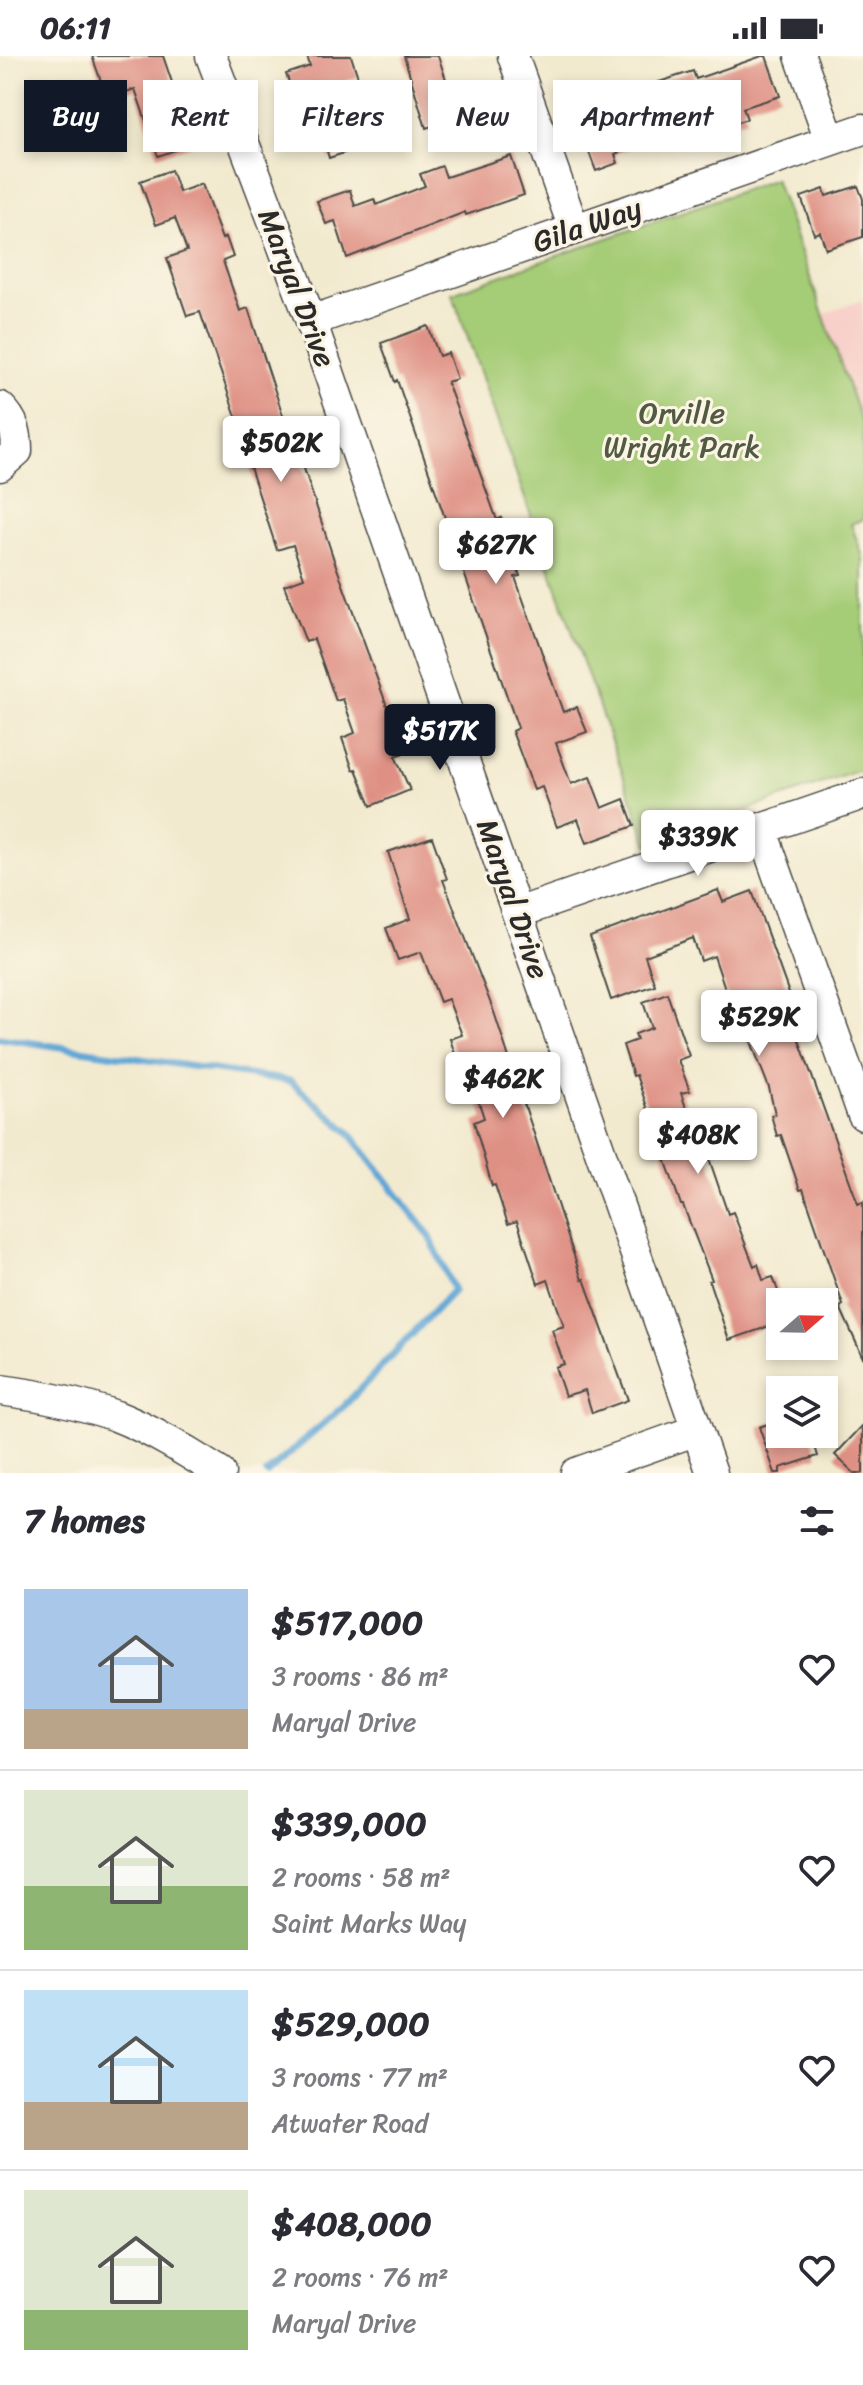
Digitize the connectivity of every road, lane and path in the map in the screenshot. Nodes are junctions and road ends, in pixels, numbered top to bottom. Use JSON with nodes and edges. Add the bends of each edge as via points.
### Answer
{"nodes":[{"id":1,"x":211,"y":56,"type":"edge"},
{"id":2,"x":513,"y":56,"type":"edge"},
{"id":3,"x":800,"y":56,"type":"edge"},
{"id":4,"x":863,"y":129,"type":"edge"},
{"id":5,"x":830,"y":140,"type":"junction"},
{"id":6,"x":574,"y":229,"type":"junction"},
{"id":7,"x":311,"y":321,"type":"junction"},
{"id":8,"x":0,"y":407,"type":"edge"},
{"id":9,"x":0,"y":466,"type":"edge"},
{"id":10,"x":863,"y":794,"type":"edge"},
{"id":11,"x":761,"y":828,"type":"junction"},
{"id":12,"x":517,"y":913,"type":"junction"},
{"id":13,"x":863,"y":1115,"type":"edge"},
{"id":14,"x":0,"y":1390,"type":"edge"},
{"id":15,"x":697,"y":1430,"type":"junction"},
{"id":16,"x":220,"y":1473,"type":"edge"},
{"id":17,"x":576,"y":1473,"type":"edge"},
{"id":18,"x":712,"y":1473,"type":"edge"}],
"edges":[{"from":1,"to":7,"type":"street","name":"Maryal Drive"},
{"from":2,"to":6,"type":"street"},
{"from":3,"to":5,"type":"street"},
{"from":4,"to":5,"type":"street","name":"Gila Way"},
{"from":5,"to":6,"type":"street","name":"Gila Way"},
{"from":6,"to":7,"type":"street","name":"Gila Way"},
{"from":7,"to":12,"type":"street","name":"Maryal Drive"},
{"from":8,"to":9,"type":"street","via":[[17,434],[17,451]]},
{"from":10,"to":11,"type":"street"},
{"from":11,"to":12,"type":"street"},
{"from":11,"to":13,"type":"street"},
{"from":12,"to":15,"type":"street","name":"Maryal Drive"},
{"from":14,"to":16,"type":"street","via":[[116,1416]]},
{"from":15,"to":17,"type":"street"},
{"from":15,"to":18,"type":"street","name":"Maryal Drive"}]}
